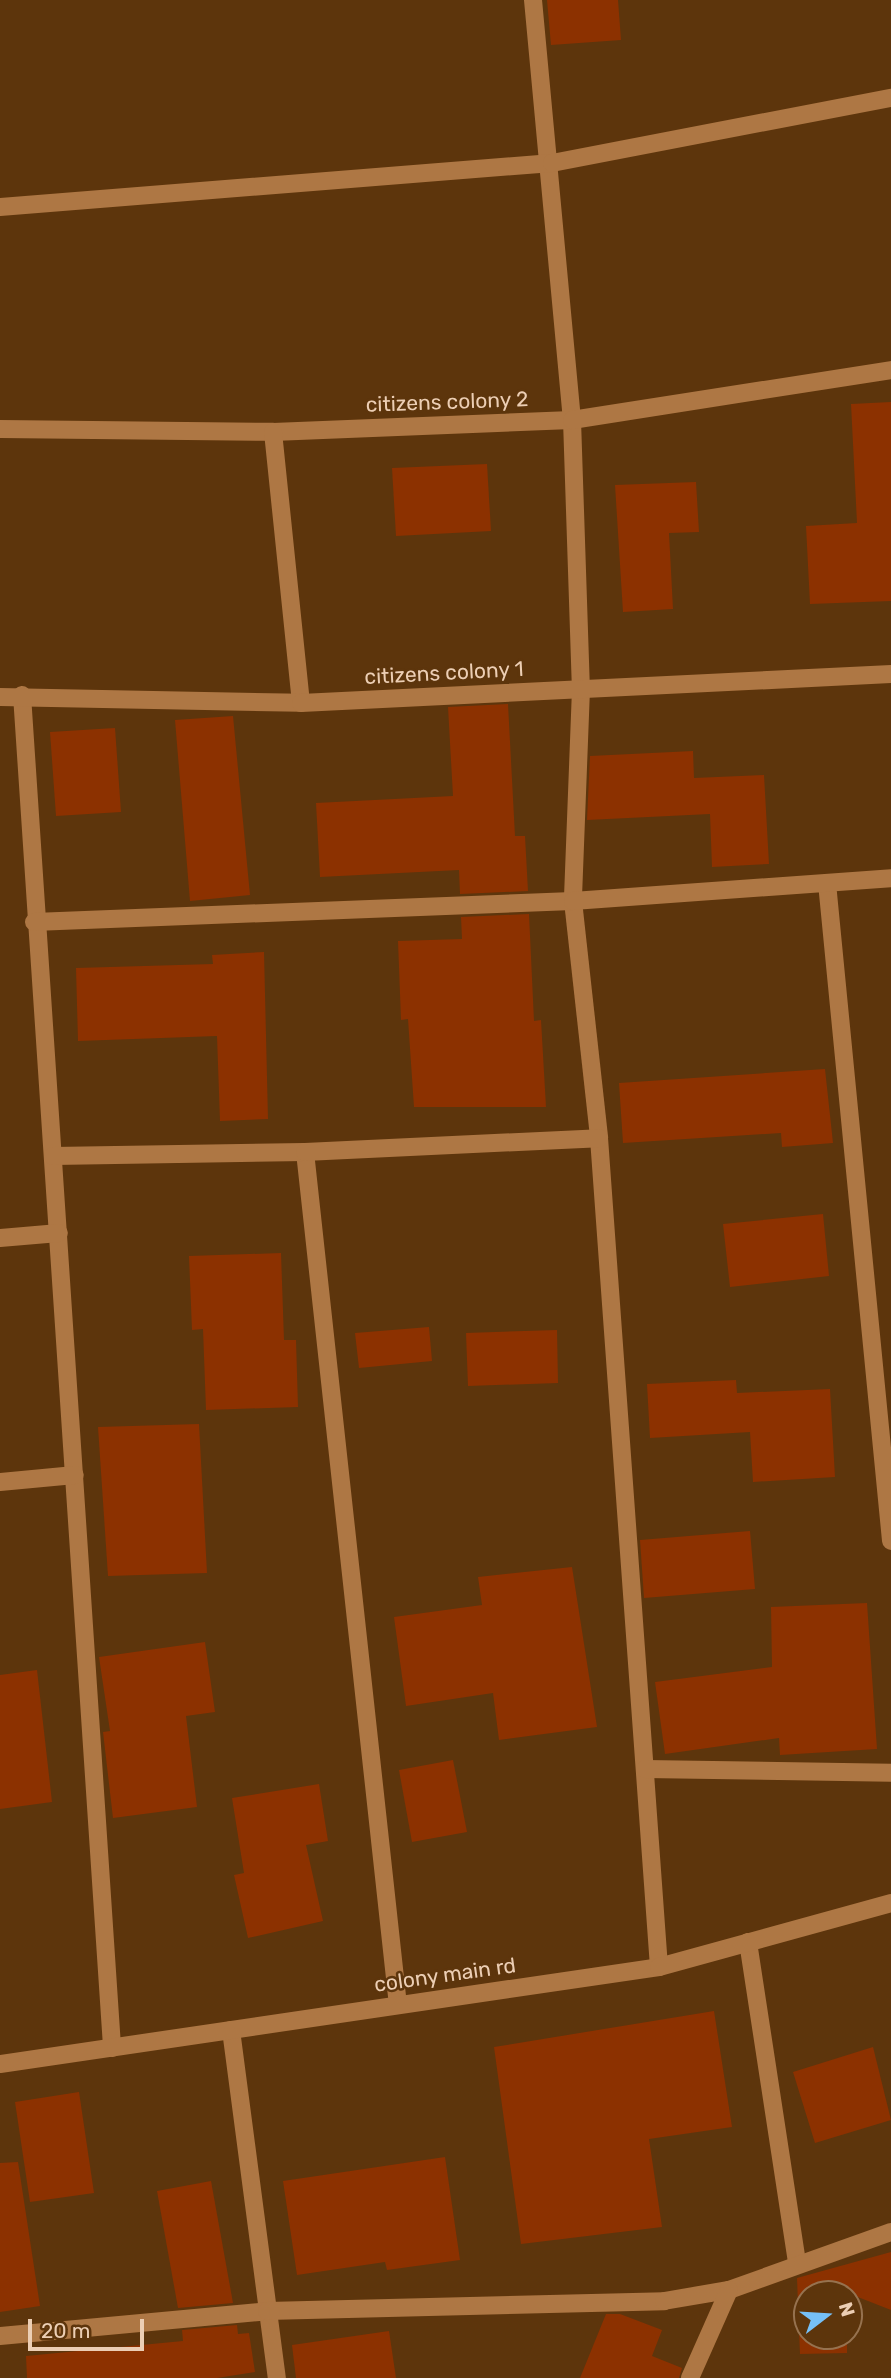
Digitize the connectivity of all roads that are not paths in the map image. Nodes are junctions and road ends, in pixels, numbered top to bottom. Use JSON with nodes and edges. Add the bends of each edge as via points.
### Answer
{"nodes":[{"id":1,"x":533,"y":0,"type":"edge"},
{"id":2,"x":891,"y":98,"type":"edge"},
{"id":3,"x":552,"y":163,"type":"junction"},
{"id":4,"x":0,"y":207,"type":"edge"},
{"id":5,"x":891,"y":370,"type":"edge"},
{"id":6,"x":572,"y":420,"type":"junction"},
{"id":7,"x":0,"y":429,"type":"edge"},
{"id":8,"x":273,"y":432,"type":"junction"},
{"id":9,"x":891,"y":674,"type":"edge"},
{"id":10,"x":580,"y":689,"type":"junction"},
{"id":11,"x":22,"y":695,"type":"junction"},
{"id":12,"x":0,"y":697,"type":"edge"},
{"id":13,"x":301,"y":703,"type":"junction"},
{"id":14,"x":891,"y":878,"type":"edge"},
{"id":15,"x":827,"y":883,"type":"junction"},
{"id":16,"x":573,"y":901,"type":"junction"},
{"id":17,"x":34,"y":922,"type":"junction"},
{"id":18,"x":599,"y":1138,"type":"junction"},
{"id":19,"x":305,"y":1152,"type":"junction"},
{"id":20,"x":52,"y":1156,"type":"junction"},
{"id":21,"x":59,"y":1233,"type":"junction"},
{"id":22,"x":0,"y":1238,"type":"edge"},
{"id":23,"x":75,"y":1475,"type":"junction"},
{"id":24,"x":0,"y":1482,"type":"edge"},
{"id":25,"x":891,"y":1541,"type":"edge"},
{"id":26,"x":645,"y":1769,"type":"junction"},
{"id":27,"x":891,"y":1773,"type":"edge"},
{"id":28,"x":891,"y":1903,"type":"edge"},
{"id":29,"x":747,"y":1942,"type":"junction"},
{"id":30,"x":659,"y":1967,"type":"junction"},
{"id":31,"x":398,"y":2005,"type":"junction"},
{"id":32,"x":231,"y":2030,"type":"junction"},
{"id":33,"x":112,"y":2048,"type":"junction"},
{"id":34,"x":0,"y":2064,"type":"edge"},
{"id":35,"x":891,"y":2232,"type":"edge"},
{"id":36,"x":797,"y":2262,"type":"junction"},
{"id":37,"x":729,"y":2290,"type":"junction"},
{"id":38,"x":267,"y":2311,"type":"junction"},
{"id":39,"x":0,"y":2336,"type":"edge"},
{"id":40,"x":277,"y":2378,"type":"edge"},
{"id":41,"x":690,"y":2378,"type":"edge"}],
"edges":[{"from":1,"to":3,"type":"street"},
{"from":2,"to":3,"type":"street"},
{"from":3,"to":4,"type":"street"},
{"from":3,"to":6,"type":"street"},
{"from":5,"to":6,"type":"street","name":"citizens colony 2"},
{"from":6,"to":8,"type":"street","name":"citizens colony 2"},
{"from":6,"to":10,"type":"street"},
{"from":7,"to":8,"type":"street","name":"citizens colony 2"},
{"from":8,"to":13,"type":"street"},
{"from":9,"to":10,"type":"street","name":"citizens colony 1"},
{"from":10,"to":13,"type":"street","name":"citizens colony 1"},
{"from":10,"to":16,"type":"street"},
{"from":11,"to":12,"type":"street","name":"citizens colony 1"},
{"from":11,"to":13,"type":"street","name":"citizens colony 1"},
{"from":11,"to":17,"type":"street"},
{"from":14,"to":15,"type":"street"},
{"from":15,"to":16,"type":"street"},
{"from":15,"to":25,"type":"street"},
{"from":16,"to":17,"type":"street"},
{"from":16,"to":18,"type":"street"},
{"from":17,"to":20,"type":"street"},
{"from":18,"to":19,"type":"street"},
{"from":18,"to":26,"type":"street"},
{"from":19,"to":20,"type":"street"},
{"from":19,"to":31,"type":"street"},
{"from":20,"to":21,"type":"street"},
{"from":21,"to":22,"type":"street"},
{"from":21,"to":23,"type":"street"},
{"from":23,"to":24,"type":"street"},
{"from":23,"to":33,"type":"street"},
{"from":26,"to":27,"type":"street"},
{"from":26,"to":30,"type":"street"},
{"from":28,"to":29,"type":"street","name":"colony main rd"},
{"from":29,"to":30,"type":"street","name":"colony main rd"},
{"from":29,"to":36,"type":"street"},
{"from":30,"to":31,"type":"street","name":"colony main rd"},
{"from":31,"to":32,"type":"street","name":"colony main rd"},
{"from":32,"to":33,"type":"street","name":"colony main rd"},
{"from":32,"to":38,"type":"street"},
{"from":33,"to":34,"type":"street","name":"colony main rd"},
{"from":35,"to":36,"type":"street"},
{"from":36,"to":37,"type":"street"},
{"from":37,"to":38,"type":"street","via":[[664,2301]]},
{"from":37,"to":41,"type":"street"},
{"from":38,"to":39,"type":"street"},
{"from":38,"to":40,"type":"street"}]}
